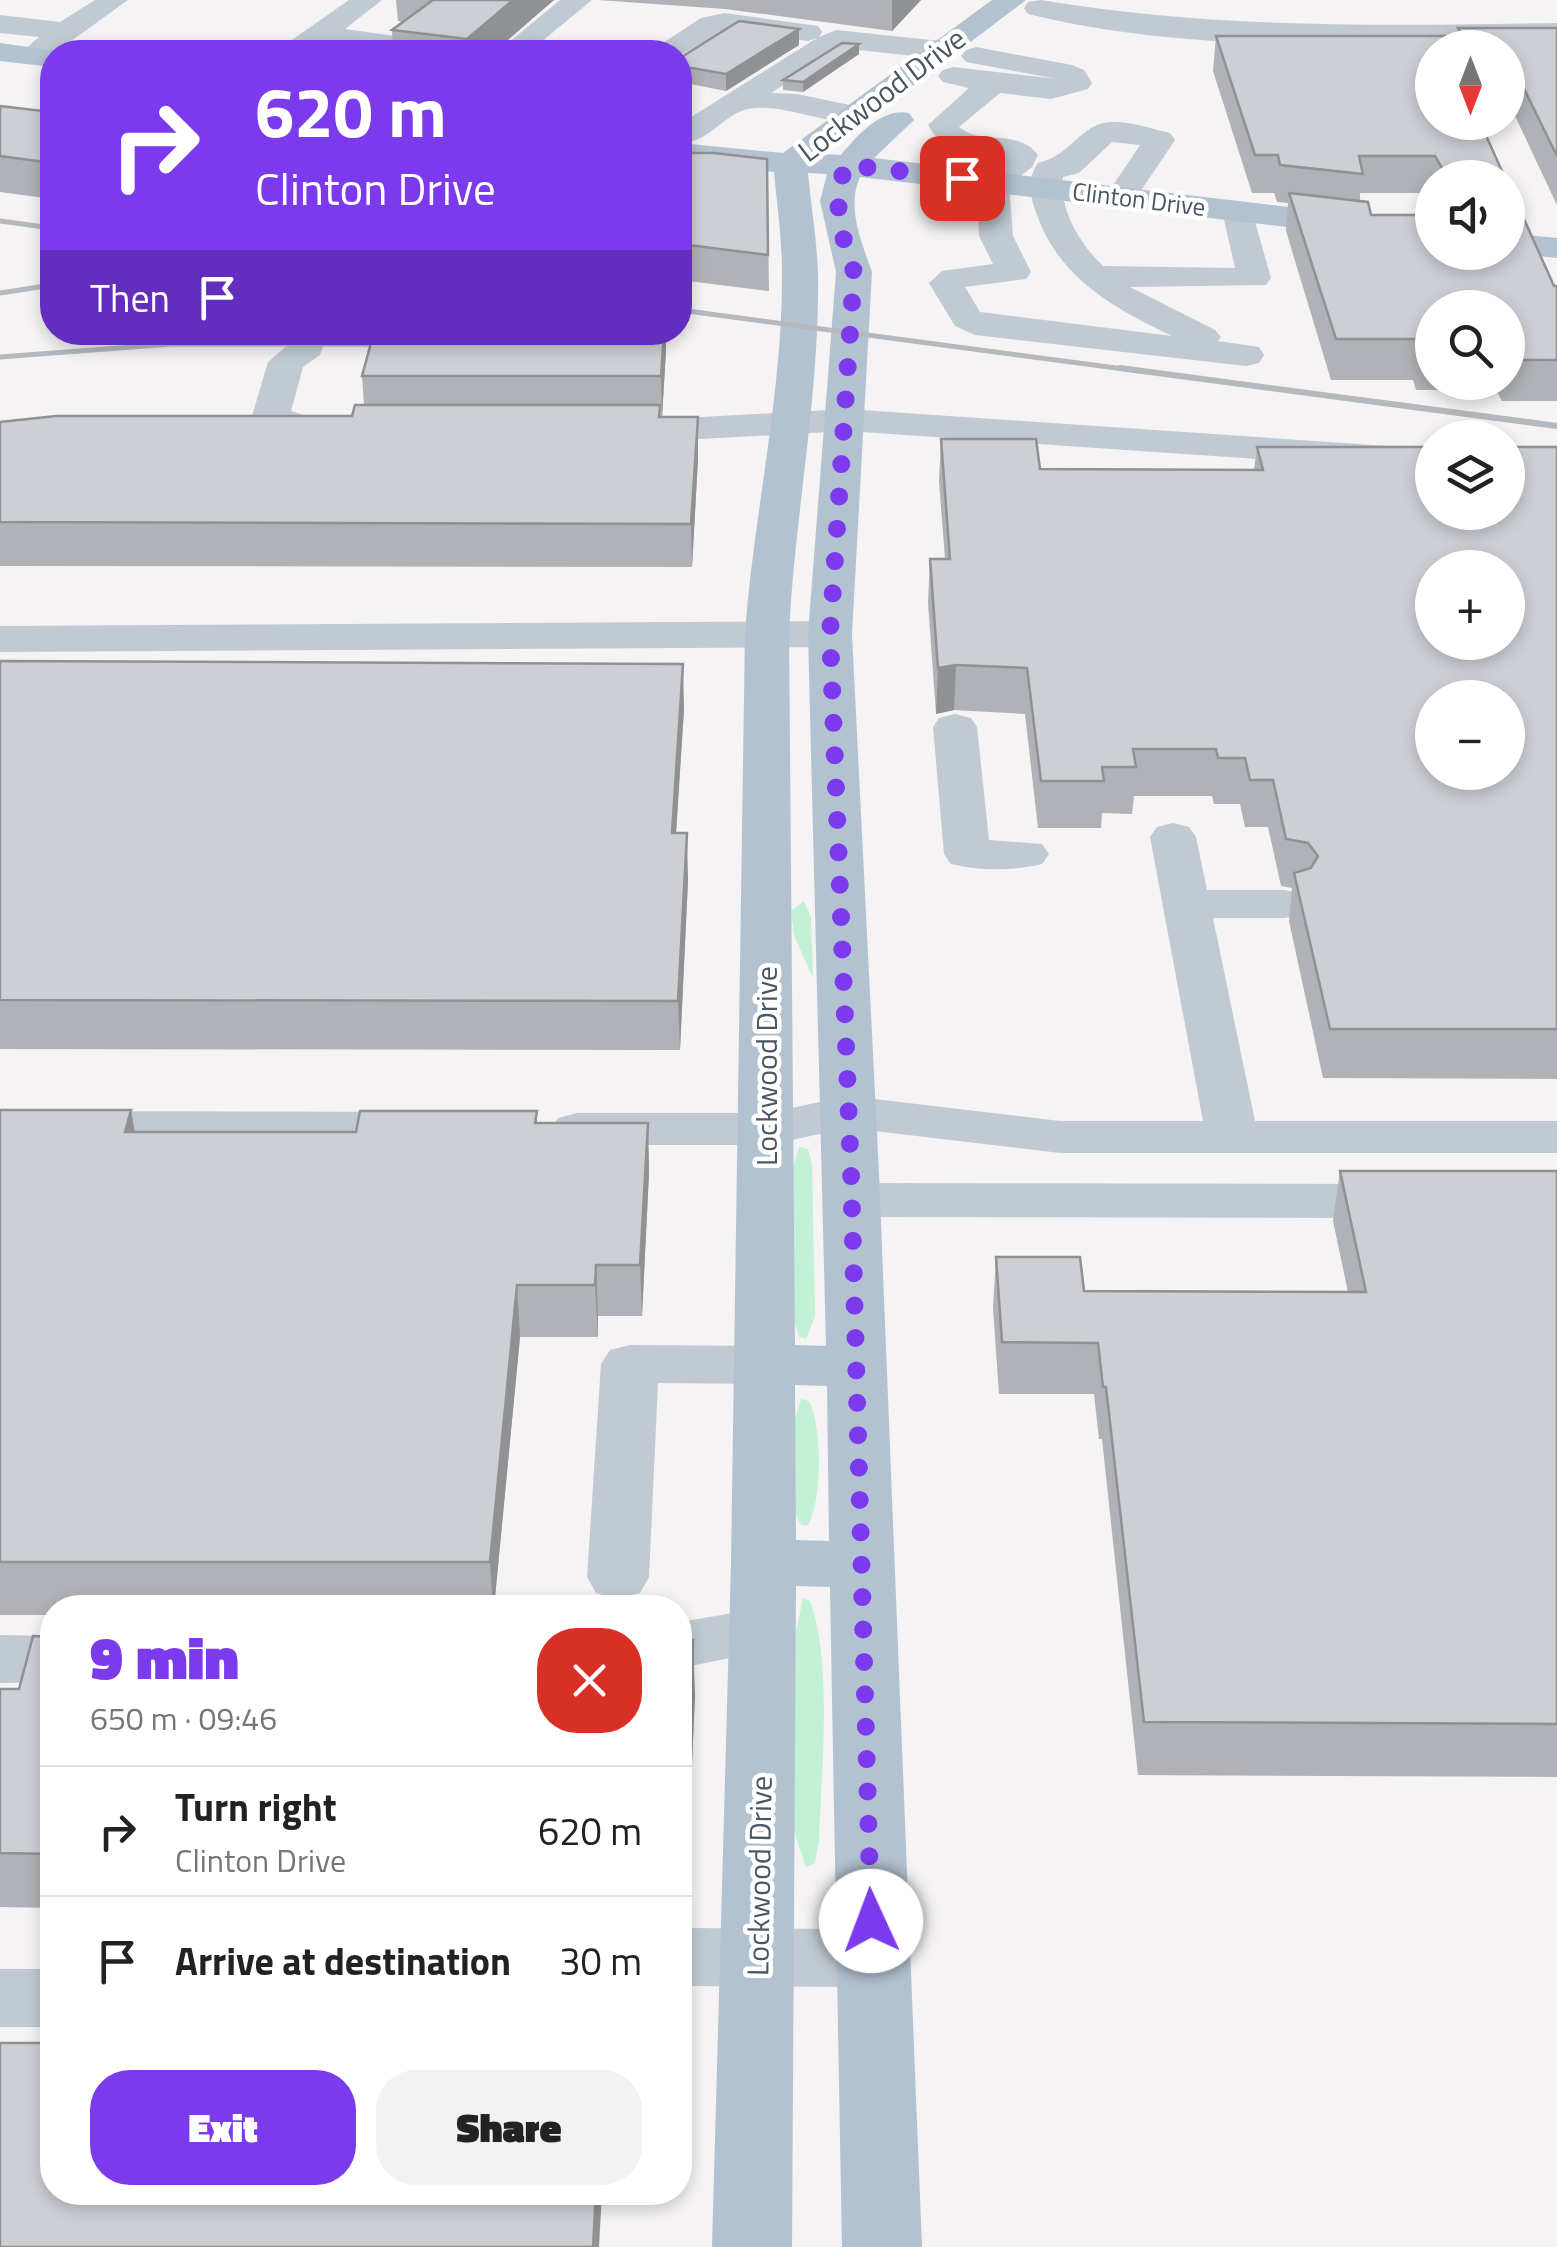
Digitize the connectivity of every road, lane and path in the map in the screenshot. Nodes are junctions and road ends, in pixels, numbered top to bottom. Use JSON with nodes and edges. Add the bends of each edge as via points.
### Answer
{"nodes":[{"id":1,"x":114,"y":0,"type":"edge"},
{"id":2,"x":368,"y":0,"type":"edge"},
{"id":3,"x":578,"y":0,"type":"edge"},
{"id":4,"x":1026,"y":3,"type":"edge"},
{"id":5,"x":0,"y":24,"type":"edge"},
{"id":6,"x":1557,"y":32,"type":"edge"},
{"id":7,"x":319,"y":34,"type":"junction"},
{"id":8,"x":846,"y":38,"type":"junction"},
{"id":9,"x":62,"y":40,"type":"edge"},
{"id":10,"x":310,"y":40,"type":"edge"},
{"id":11,"x":368,"y":40,"type":"edge"},
{"id":12,"x":526,"y":40,"type":"edge"},
{"id":13,"x":684,"y":40,"type":"edge"},
{"id":14,"x":40,"y":44,"type":"edge"},
{"id":15,"x":887,"y":45,"type":"junction"},
{"id":16,"x":40,"y":53,"type":"edge"},
{"id":17,"x":957,"y":61,"type":"junction"},
{"id":18,"x":2,"y":68,"type":"edge"},
{"id":19,"x":40,"y":78,"type":"edge"},
{"id":20,"x":993,"y":83,"type":"junction"},
{"id":21,"x":846,"y":87,"type":"junction"},
{"id":22,"x":734,"y":104,"type":"junction"},
{"id":23,"x":692,"y":125,"type":"edge"},
{"id":24,"x":892,"y":126,"type":"junction"},
{"id":25,"x":692,"y":132,"type":"edge"},
{"id":26,"x":962,"y":141,"type":"junction"},
{"id":27,"x":796,"y":158,"type":"junction"},
{"id":28,"x":846,"y":165,"type":"junction"},
{"id":29,"x":932,"y":174,"type":"junction"},
{"id":30,"x":993,"y":182,"type":"junction"},
{"id":31,"x":1043,"y":188,"type":"junction"},
{"id":32,"x":1122,"y":197,"type":"junction"},
{"id":33,"x":1238,"y":210,"type":"junction"},
{"id":34,"x":1415,"y":232,"type":"edge"},
{"id":35,"x":1525,"y":244,"type":"edge"},
{"id":36,"x":1557,"y":248,"type":"edge"},
{"id":37,"x":1085,"y":271,"type":"junction"},
{"id":38,"x":1014,"y":272,"type":"junction"},
{"id":39,"x":308,"y":345,"type":"edge"},
{"id":40,"x":790,"y":419,"type":"junction"},
{"id":41,"x":847,"y":420,"type":"junction"},
{"id":42,"x":376,"y":432,"type":"edge"},
{"id":43,"x":594,"y":432,"type":"edge"},
{"id":44,"x":1415,"y":459,"type":"edge"},
{"id":45,"x":767,"y":632,"type":"junction"},
{"id":46,"x":830,"y":634,"type":"junction"},
{"id":47,"x":0,"y":639,"type":"edge"},
{"id":48,"x":955,"y":727,"type":"dead end"},
{"id":49,"x":1174,"y":836,"type":"dead end"},
{"id":50,"x":1026,"y":854,"type":"dead end"},
{"id":51,"x":1186,"y":904,"type":"junction"},
{"id":52,"x":1285,"y":904,"type":"dead end"},
{"id":53,"x":849,"y":1112,"type":"junction"},
{"id":54,"x":0,"y":1128,"type":"edge"},
{"id":55,"x":472,"y":1128,"type":"edge"},
{"id":56,"x":531,"y":1128,"type":"edge"},
{"id":57,"x":767,"y":1129,"type":"junction"},
{"id":58,"x":1232,"y":1136,"type":"junction"},
{"id":59,"x":1557,"y":1136,"type":"edge"},
{"id":60,"x":852,"y":1200,"type":"junction"},
{"id":61,"x":1458,"y":1201,"type":"edge"},
{"id":62,"x":765,"y":1365,"type":"junction"},
{"id":63,"x":856,"y":1366,"type":"junction"},
{"id":64,"x":764,"y":1563,"type":"junction"},
{"id":65,"x":861,"y":1564,"type":"junction"},
{"id":66,"x":618,"y":1577,"type":"dead end"},
{"id":67,"x":763,"y":1631,"type":"junction"},
{"id":68,"x":692,"y":1643,"type":"edge"},
{"id":69,"x":40,"y":1659,"type":"edge"},
{"id":70,"x":0,"y":1660,"type":"edge"},
{"id":71,"x":692,"y":1957,"type":"edge"},
{"id":72,"x":759,"y":1957,"type":"junction"},
{"id":73,"x":874,"y":1958,"type":"junction"},
{"id":74,"x":0,"y":1998,"type":"edge"},
{"id":75,"x":40,"y":1998,"type":"edge"},
{"id":76,"x":752,"y":2247,"type":"edge"},
{"id":77,"x":882,"y":2247,"type":"edge"}],
"edges":[{"from":1,"to":9,"type":"lane"},
{"from":2,"to":7,"type":"lane"},
{"from":3,"to":12,"type":"lane"},
{"from":4,"to":6,"type":"lane","via":[[1150,28],[1309,36]]},
{"from":4,"to":17,"type":"main road","name":"Lockwood Drive"},
{"from":5,"to":14,"type":"lane"},
{"from":7,"to":10,"type":"lane"},
{"from":7,"to":11,"type":"lane"},
{"from":8,"to":13,"type":"lane","via":[[725,22]]},
{"from":8,"to":15,"type":"lane"},
{"from":8,"to":22,"type":"lane"},
{"from":15,"to":17,"type":"lane"},
{"from":15,"to":21,"type":"lane"},
{"from":16,"to":18,"type":"main road"},
{"from":17,"to":20,"type":"lane"},
{"from":17,"to":20,"type":"lane","via":[[1062,71],[1078,83],[1051,90]]},
{"from":17,"to":21,"type":"main road","name":"Lockwood Drive","via":[[886,89]]},
{"from":17,"to":24,"type":"main road","name":"Lockwood Drive"},
{"from":18,"to":19,"type":"main road"},
{"from":20,"to":26,"type":"lane","via":[[943,126]]},
{"from":21,"to":22,"type":"lane","via":[[797,103]]},
{"from":21,"to":27,"type":"main road","name":"Lockwood Drive"},
{"from":22,"to":23,"type":"lane"},
{"from":24,"to":26,"type":"lane"},
{"from":24,"to":28,"type":"main road","name":"Lockwood Drive"},
{"from":25,"to":27,"type":"main road","name":"Clinton Drive"},
{"from":26,"to":29,"type":"lane"},
{"from":26,"to":30,"type":"lane","via":[[1020,151],[1021,160]]},
{"from":27,"to":28,"type":"main road","name":"Clinton Drive"},
{"from":27,"to":40,"type":"main road","name":"Lockwood Drive","via":[[800,272]]},
{"from":28,"to":29,"type":"main road","name":"Clinton Drive"},
{"from":28,"to":41,"type":"main road","name":"Lockwood Drive","via":[[837,188],[841,234],[854,272]]},
{"from":29,"to":30,"type":"main road","name":"Clinton Drive"},
{"from":30,"to":31,"type":"main road","name":"Clinton Drive"},
{"from":30,"to":38,"type":"lane","via":[[996,236]]},
{"from":31,"to":32,"type":"main road","name":"Clinton Drive"},
{"from":31,"to":32,"type":"lane","via":[[1049,170],[1068,166],[1104,133],[1131,123],[1160,140]]},
{"from":31,"to":37,"type":"lane","via":[[1062,239]]},
{"from":32,"to":33,"type":"main road","name":"Clinton Drive"},
{"from":33,"to":34,"type":"main road","name":"Clinton Drive"},
{"from":33,"to":37,"type":"lane","via":[[1254,278]]},
{"from":35,"to":36,"type":"main road"},
{"from":37,"to":38,"type":"lane"},
{"from":37,"to":38,"type":"lane","via":[[1130,302],[1246,355],[975,324],[946,283]]},
{"from":39,"to":42,"type":"lane","via":[[286,362],[271,416],[317,432]]},
{"from":40,"to":41,"type":"lane"},
{"from":40,"to":43,"type":"lane","via":[[674,432]]},
{"from":40,"to":45,"type":"main road","name":"Lockwood Drive"},
{"from":41,"to":44,"type":"lane"},
{"from":41,"to":46,"type":"main road","name":"Lockwood Drive"},
{"from":45,"to":46,"type":"lane"},
{"from":45,"to":47,"type":"lane"},
{"from":45,"to":57,"type":"main road","name":"Lockwood Drive"},
{"from":46,"to":53,"type":"main road","name":"Lockwood Drive"},
{"from":48,"to":50,"type":"lane","via":[[967,854]]},
{"from":49,"to":51,"type":"lane"},
{"from":51,"to":52,"type":"lane"},
{"from":51,"to":58,"type":"lane"},
{"from":53,"to":57,"type":"lane"},
{"from":53,"to":58,"type":"lane","via":[[1060,1136]]},
{"from":53,"to":60,"type":"main road","name":"Lockwood Drive"},
{"from":54,"to":55,"type":"lane"},
{"from":56,"to":57,"type":"lane"},
{"from":57,"to":62,"type":"main road","name":"Lockwood Drive"},
{"from":58,"to":59,"type":"lane"},
{"from":60,"to":61,"type":"lane"},
{"from":60,"to":63,"type":"main road","name":"Lockwood Drive"},
{"from":62,"to":63,"type":"main road"},
{"from":62,"to":64,"type":"main road","name":"Lockwood Drive"},
{"from":62,"to":66,"type":"lane","via":[[630,1364]]},
{"from":63,"to":65,"type":"main road","name":"Lockwood Drive"},
{"from":64,"to":65,"type":"main road"},
{"from":64,"to":67,"type":"main road","name":"Lockwood Drive"},
{"from":65,"to":73,"type":"main road","name":"Lockwood Drive"},
{"from":67,"to":68,"type":"lane"},
{"from":67,"to":72,"type":"main road","name":"Lockwood Drive"},
{"from":69,"to":70,"type":"lane"},
{"from":71,"to":72,"type":"lane"},
{"from":72,"to":73,"type":"lane"},
{"from":72,"to":76,"type":"main road","name":"Lockwood Drive"},
{"from":73,"to":77,"type":"main road","name":"Lockwood Drive"},
{"from":74,"to":75,"type":"lane"}]}
